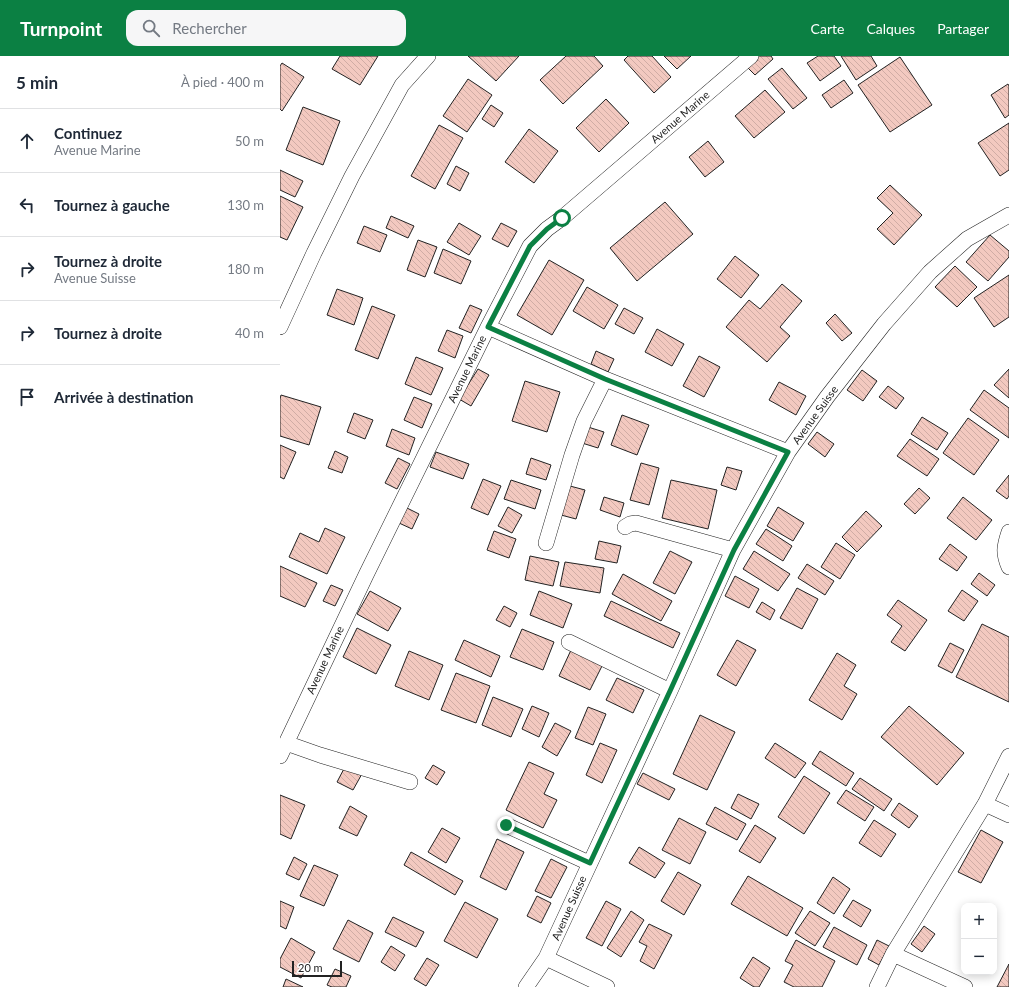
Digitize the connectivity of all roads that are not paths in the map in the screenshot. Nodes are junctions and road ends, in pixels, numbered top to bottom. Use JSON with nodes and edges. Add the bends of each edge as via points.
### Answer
{"nodes":[{"id":1,"x":428,"y":56,"type":"edge"},
{"id":2,"x":751,"y":56,"type":"edge"},
{"id":3,"x":1009,"y":215,"type":"edge"},
{"id":4,"x":280,"y":327,"type":"edge"},
{"id":5,"x":488,"y":327,"type":"junction"},
{"id":6,"x":605,"y":379,"type":"junction"},
{"id":7,"x":788,"y":452,"type":"junction"},
{"id":8,"x":625,"y":527,"type":"dead end"},
{"id":9,"x":1009,"y":532,"type":"edge"},
{"id":10,"x":546,"y":543,"type":"dead end"},
{"id":11,"x":734,"y":550,"type":"junction"},
{"id":12,"x":1009,"y":567,"type":"edge"},
{"id":13,"x":569,"y":642,"type":"dead end"},
{"id":14,"x":670,"y":691,"type":"junction"},
{"id":15,"x":283,"y":749,"type":"edge"},
{"id":16,"x":1009,"y":756,"type":"edge"},
{"id":17,"x":410,"y":782,"type":"dead end"},
{"id":18,"x":985,"y":804,"type":"junction"},
{"id":19,"x":1009,"y":815,"type":"edge"},
{"id":20,"x":506,"y":825,"type":"dead end"},
{"id":21,"x":590,"y":863,"type":"junction"},
{"id":22,"x":893,"y":954,"type":"junction"},
{"id":23,"x":546,"y":958,"type":"junction"},
{"id":24,"x":526,"y":987,"type":"edge"},
{"id":25,"x":607,"y":987,"type":"edge"},
{"id":26,"x":877,"y":987,"type":"edge"},
{"id":27,"x":965,"y":987,"type":"edge"}],
"edges":[{"from":1,"to":4,"type":"street","via":[[402,85],[352,176]]},
{"from":2,"to":5,"type":"street","name":"Avenue Marine","via":[[530,246]]},
{"from":3,"to":7,"type":"street","name":"Avenue Suisse","via":[[967,239],[930,272],[884,324]]},
{"from":5,"to":6,"type":"street"},
{"from":5,"to":15,"type":"street","name":"Avenue Marine"},
{"from":6,"to":7,"type":"street"},
{"from":6,"to":10,"type":"street","via":[[584,421]]},
{"from":7,"to":11,"type":"street","name":"Avenue Suisse"},
{"from":8,"to":11,"type":"street","via":[[636,523]]},
{"from":9,"to":12,"type":"street","via":[[1004,545]]},
{"from":11,"to":14,"type":"street","name":"Avenue Suisse"},
{"from":13,"to":14,"type":"street"},
{"from":14,"to":21,"type":"street","name":"Avenue Suisse"},
{"from":15,"to":17,"type":"street","via":[[320,755]]},
{"from":16,"to":18,"type":"street"},
{"from":18,"to":19,"type":"street"},
{"from":18,"to":22,"type":"street"},
{"from":20,"to":21,"type":"street"},
{"from":21,"to":23,"type":"street","name":"Avenue Suisse"},
{"from":22,"to":26,"type":"street"},
{"from":22,"to":27,"type":"street"},
{"from":23,"to":24,"type":"street","name":"Avenue Suisse"},
{"from":23,"to":25,"type":"street"}]}
